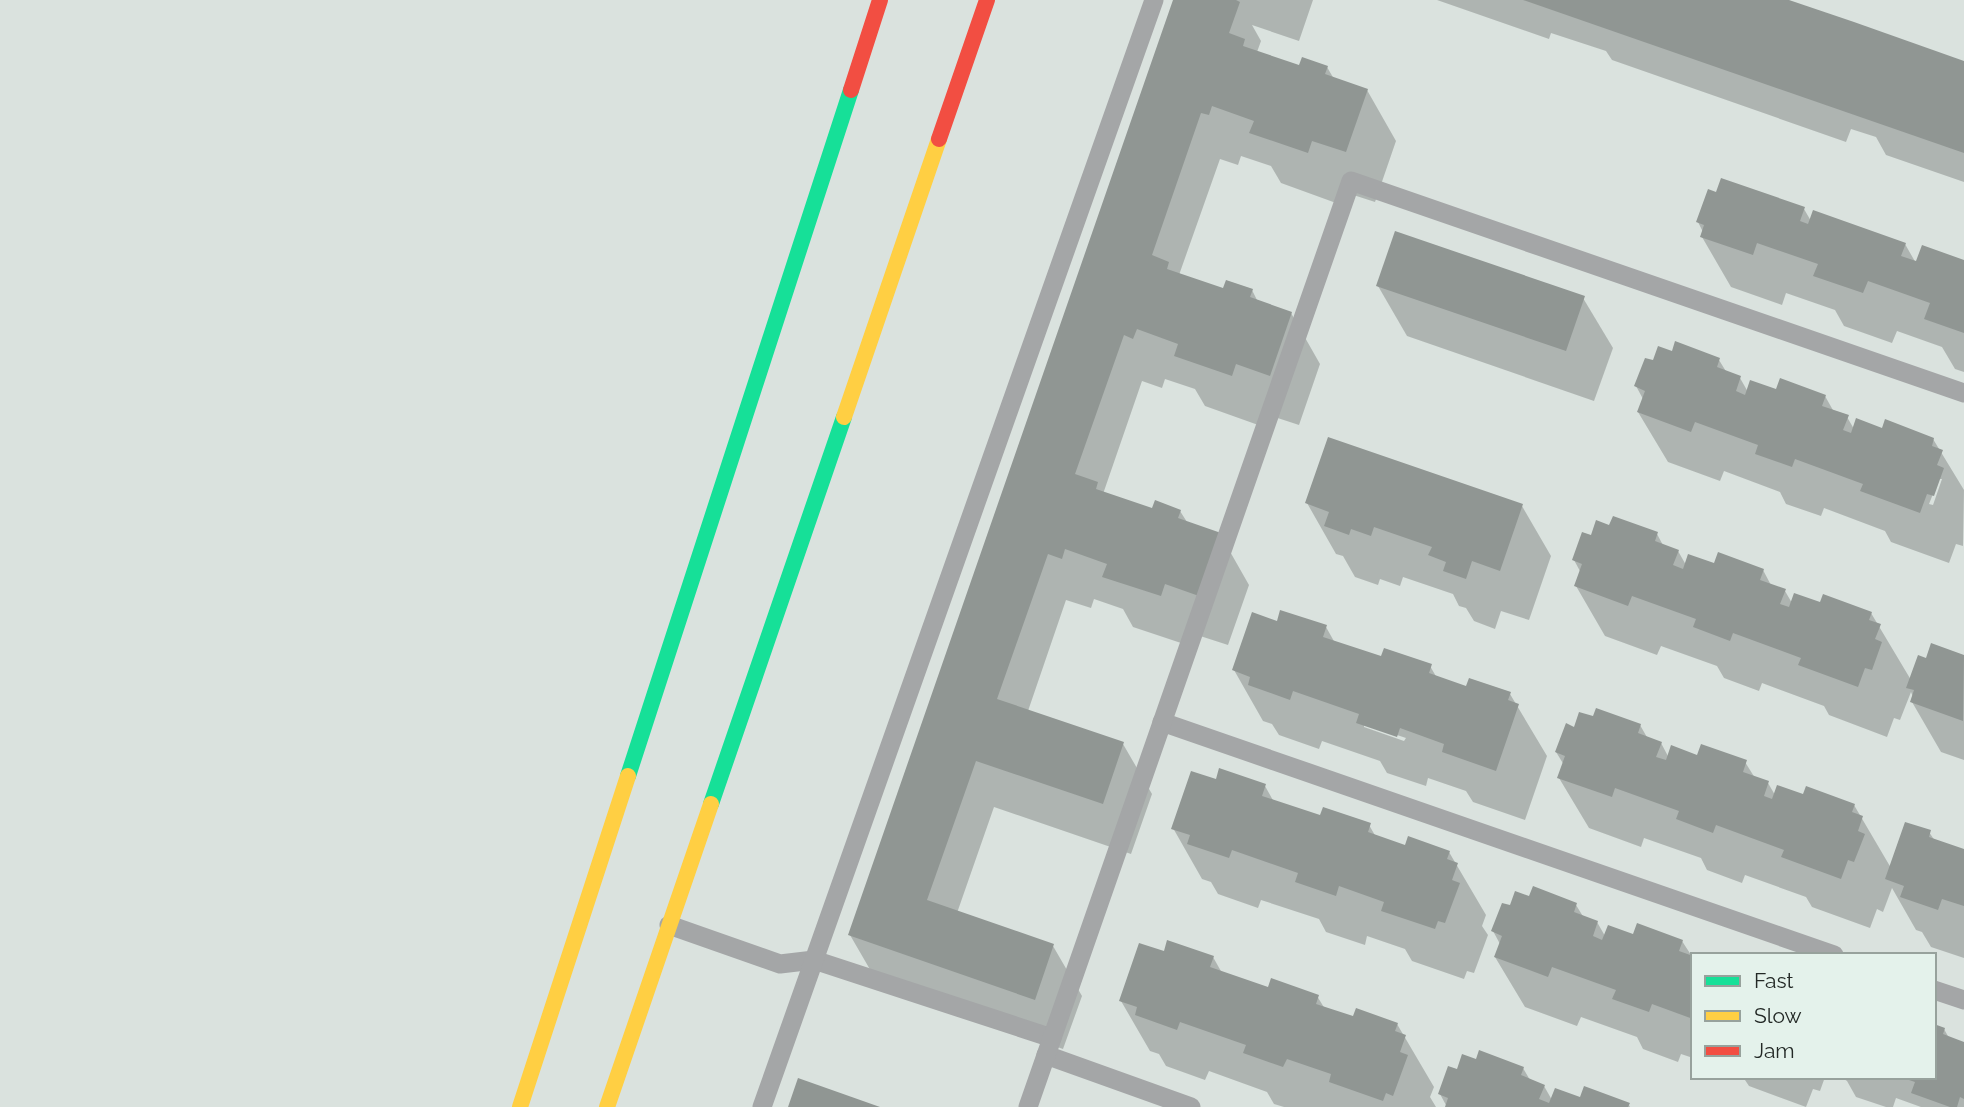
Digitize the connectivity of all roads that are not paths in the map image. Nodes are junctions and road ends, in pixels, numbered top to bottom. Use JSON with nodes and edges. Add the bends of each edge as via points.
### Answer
{"nodes":[{"id":1,"x":880,"y":0,"type":"edge"},
{"id":2,"x":987,"y":0,"type":"edge"},
{"id":3,"x":1154,"y":0,"type":"edge"},
{"id":4,"x":1964,"y":393,"type":"edge"},
{"id":5,"x":1162,"y":722,"type":"junction"},
{"id":6,"x":669,"y":925,"type":"junction"},
{"id":7,"x":1828,"y":953,"type":"edge"},
{"id":8,"x":814,"y":960,"type":"junction"},
{"id":9,"x":1936,"y":990,"type":"edge"},
{"id":10,"x":1964,"y":1000,"type":"edge"},
{"id":11,"x":1049,"y":1046,"type":"junction"},
{"id":12,"x":520,"y":1107,"type":"edge"},
{"id":13,"x":607,"y":1107,"type":"edge"},
{"id":14,"x":762,"y":1107,"type":"edge"},
{"id":15,"x":1028,"y":1107,"type":"edge"},
{"id":16,"x":1191,"y":1107,"type":"edge"}],
"edges":[{"from":1,"to":12,"type":"main road"},
{"from":2,"to":6,"type":"main road"},
{"from":3,"to":8,"type":"lane"},
{"from":4,"to":5,"type":"lane","via":[[1350,181]]},
{"from":5,"to":7,"type":"lane"},
{"from":5,"to":11,"type":"lane"},
{"from":6,"to":8,"type":"lane","via":[[780,964]]},
{"from":6,"to":13,"type":"main road"},
{"from":8,"to":11,"type":"lane"},
{"from":8,"to":14,"type":"lane"},
{"from":9,"to":10,"type":"lane"},
{"from":11,"to":15,"type":"lane"},
{"from":11,"to":16,"type":"lane"}]}
